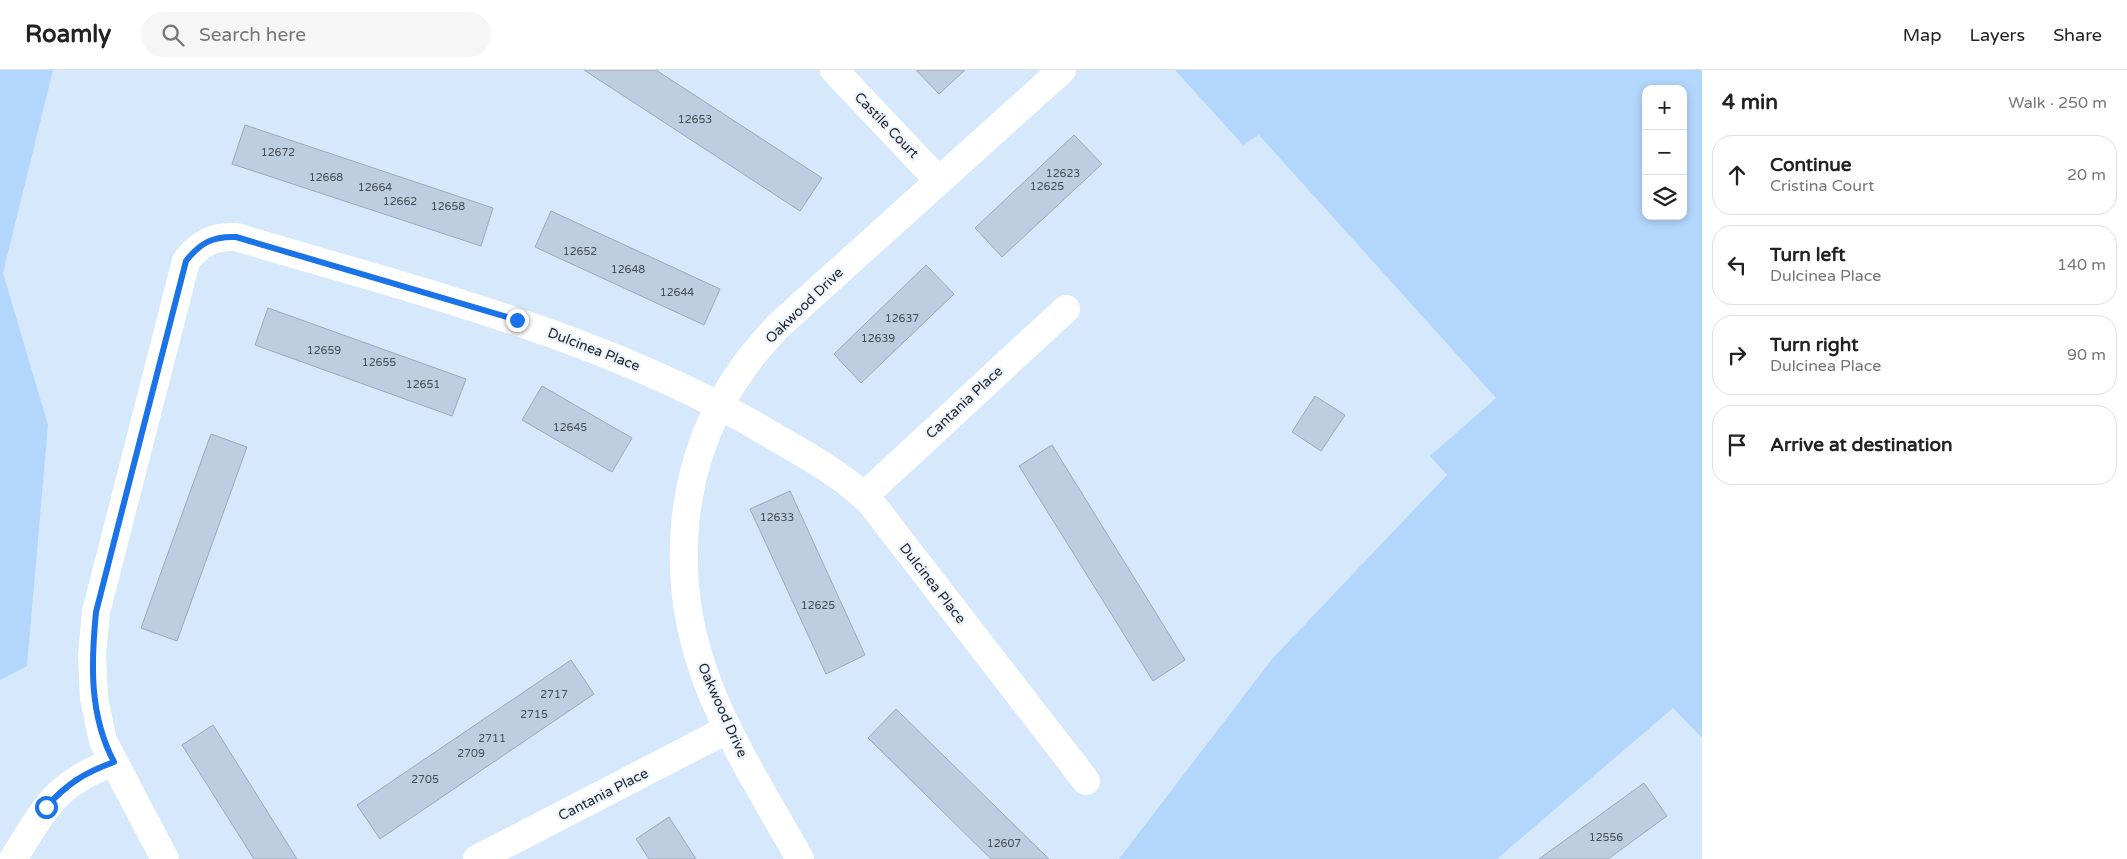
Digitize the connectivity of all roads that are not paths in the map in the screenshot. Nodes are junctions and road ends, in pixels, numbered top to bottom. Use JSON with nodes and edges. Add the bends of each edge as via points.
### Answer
{"nodes":[{"id":1,"x":834,"y":70,"type":"edge"},
{"id":2,"x":1062,"y":70,"type":"edge"},
{"id":3,"x":939,"y":181,"type":"junction"},
{"id":4,"x":1066,"y":309,"type":"dead end"},
{"id":5,"x":720,"y":405,"type":"junction"},
{"id":6,"x":864,"y":496,"type":"junction"},
{"id":7,"x":728,"y":729,"type":"junction"},
{"id":8,"x":114,"y":762,"type":"junction"},
{"id":9,"x":1086,"y":781,"type":"dead end"},
{"id":10,"x":13,"y":859,"type":"edge"},
{"id":11,"x":165,"y":859,"type":"edge"},
{"id":12,"x":477,"y":859,"type":"edge"},
{"id":13,"x":800,"y":859,"type":"edge"}],
"edges":[{"from":1,"to":3,"type":"street","name":"Castile Court"},
{"from":2,"to":3,"type":"street","name":"Oakwood Drive"},
{"from":3,"to":5,"type":"street","name":"Oakwood Drive","via":[[777,327],[743,368]]},
{"from":4,"to":6,"type":"street","name":"Cantania Place"},
{"from":5,"to":6,"type":"street","name":"Dulcinea Place","via":[[836,473]]},
{"from":5,"to":7,"type":"street","name":"Oakwood Drive","via":[[694,470],[685,514],[682,558],[685,596],[695,645]]},
{"from":5,"to":8,"type":"street","name":"Dulcinea Place","via":[[632,363],[517,320],[236,237],[223,236],[207,241],[196,248],[186,261],[96,612],[92,655],[94,698],[103,741]]},
{"from":6,"to":9,"type":"street","name":"Dulcinea Place"},
{"from":7,"to":12,"type":"street","name":"Cantania Place"},
{"from":7,"to":13,"type":"street","name":"Oakwood Drive"},
{"from":8,"to":10,"type":"street","via":[[88,771],[65,787],[46,807]]},
{"from":8,"to":11,"type":"street","name":"Dulcinea Place"}]}
